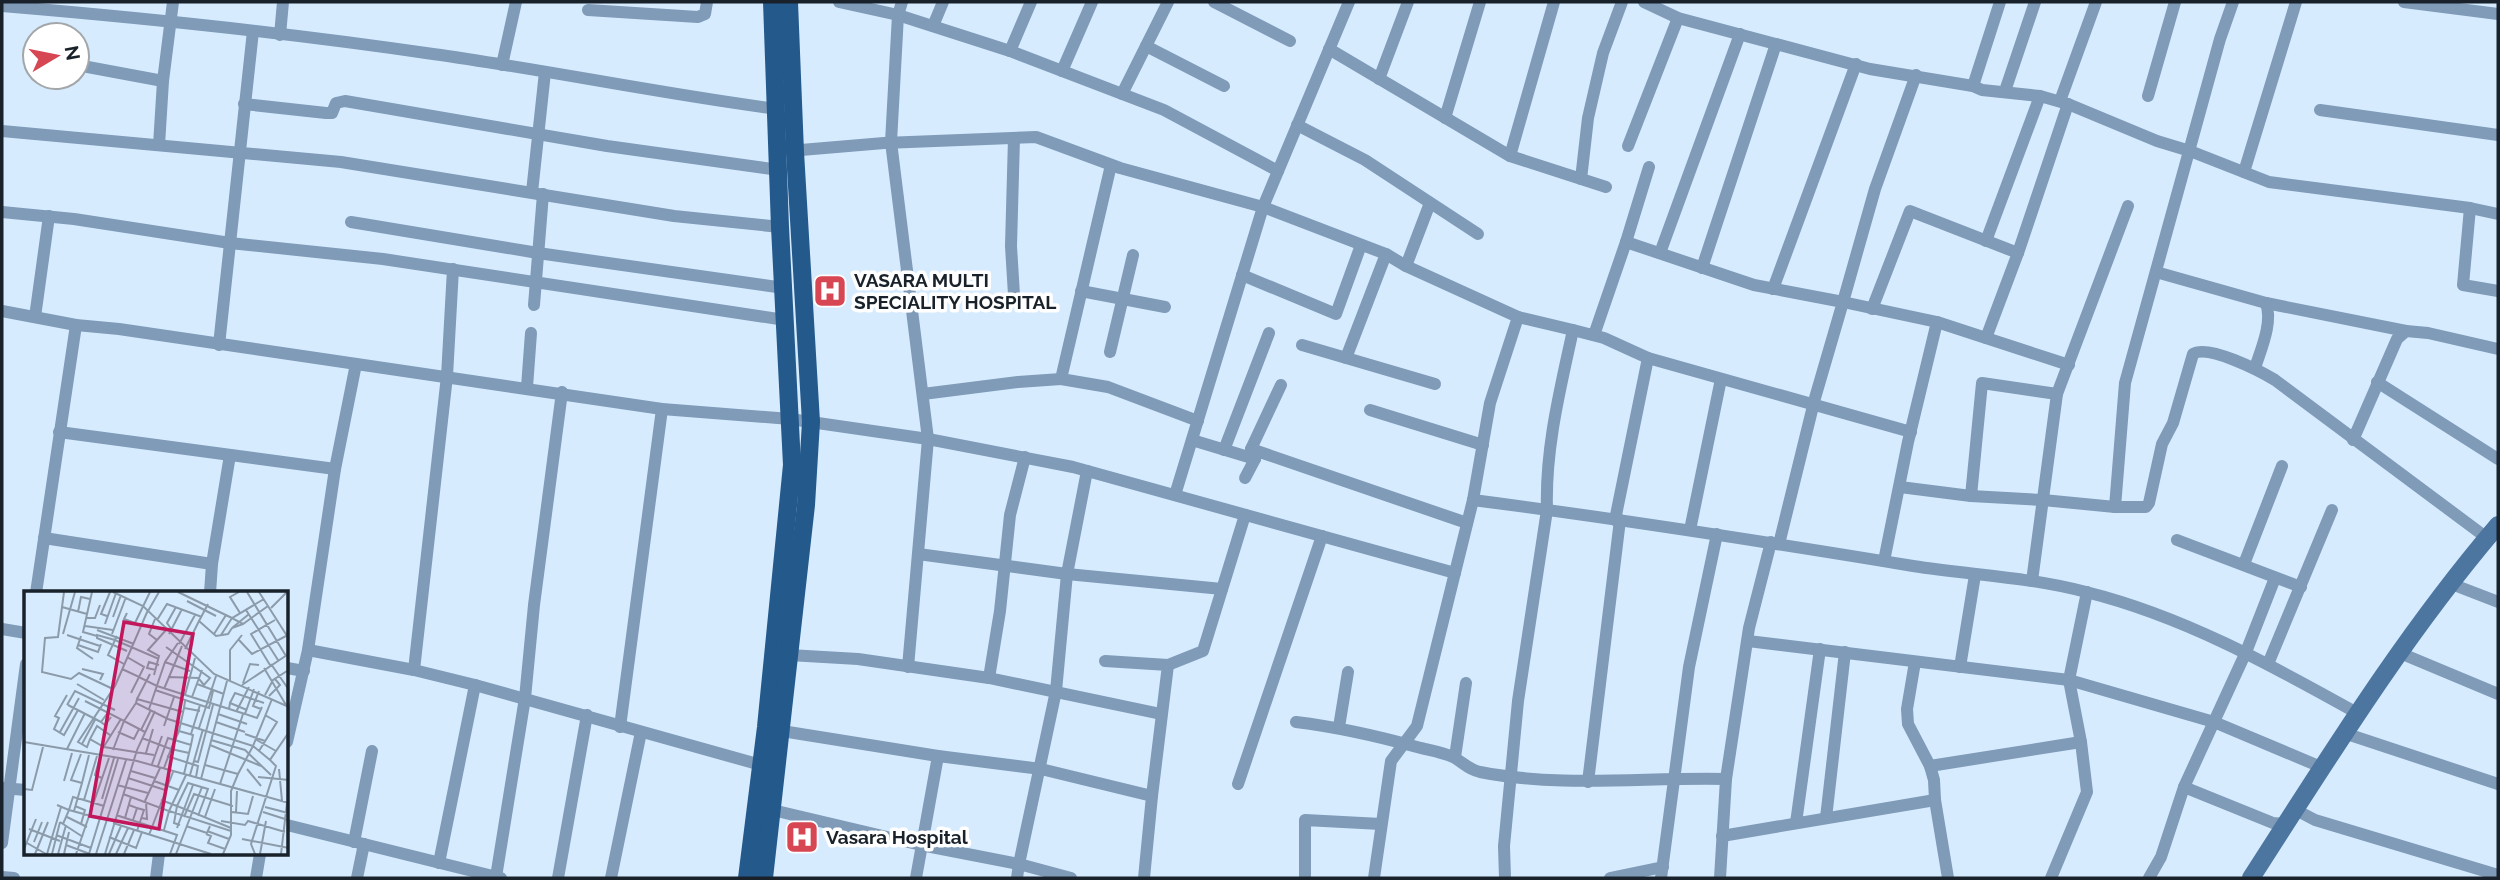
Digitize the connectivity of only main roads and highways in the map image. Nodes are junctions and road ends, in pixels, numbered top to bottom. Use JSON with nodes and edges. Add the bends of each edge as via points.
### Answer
{"nodes":[{"id":1,"x":772,"y":2,"type":"edge"},
{"id":2,"x":789,"y":2,"type":"edge"},
{"id":3,"x":786,"y":151,"type":"junction"},
{"id":4,"x":765,"y":808,"type":"junction"},
{"id":5,"x":747,"y":878,"type":"edge"},
{"id":6,"x":764,"y":878,"type":"edge"}],
"edges":[{"from":1,"to":3,"type":"main road","via":[[777,109]]},
{"from":2,"to":3,"type":"main road"},
{"from":3,"to":4,"type":"main road","via":[[779,170],[780,227],[792,464],[761,765]]},
{"from":3,"to":4,"type":"main road","via":[[811,422],[782,731]]},
{"from":4,"to":5,"type":"main road"},
{"from":4,"to":6,"type":"main road"}]}
